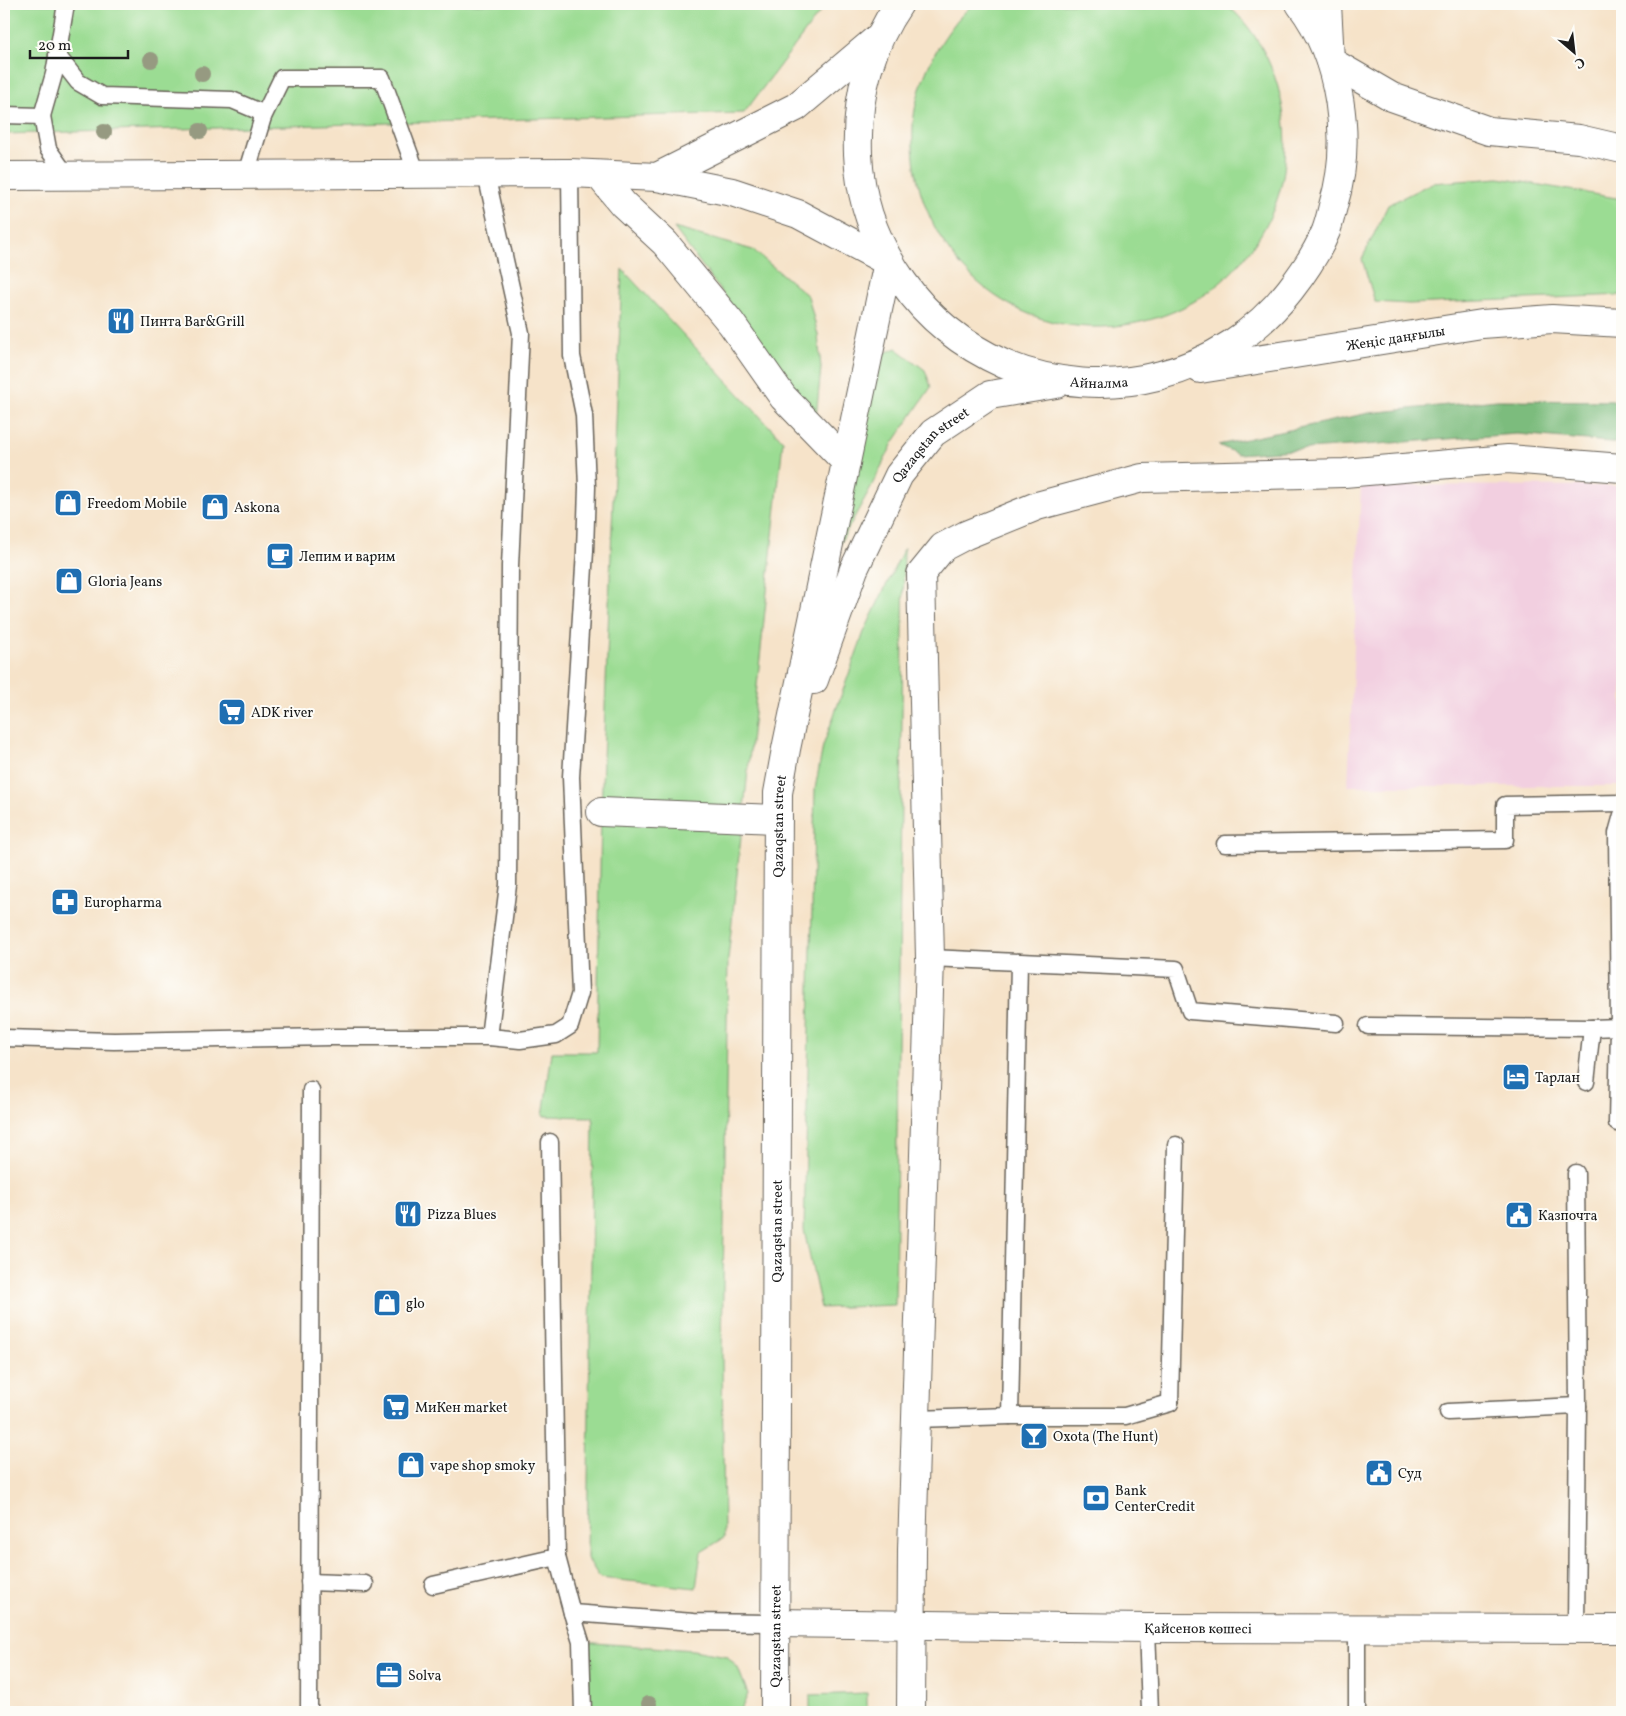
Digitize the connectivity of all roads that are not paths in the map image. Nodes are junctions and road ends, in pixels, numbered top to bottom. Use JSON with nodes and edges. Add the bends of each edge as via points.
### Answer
{"nodes":[{"id":1,"x":66,"y":4,"type":"edge"},
{"id":2,"x":899,"y":4,"type":"edge"},
{"id":3,"x":1300,"y":4,"type":"edge"},
{"id":4,"x":1327,"y":4,"type":"edge"},
{"id":5,"x":879,"y":37,"type":"junction"},
{"id":6,"x":57,"y":55,"type":"junction"},
{"id":7,"x":1330,"y":61,"type":"junction"},
{"id":8,"x":4,"y":115,"type":"edge"},
{"id":9,"x":42,"y":116,"type":"junction"},
{"id":10,"x":263,"y":117,"type":"junction"},
{"id":11,"x":1622,"y":149,"type":"edge"},
{"id":12,"x":246,"y":174,"type":"junction"},
{"id":13,"x":417,"y":174,"type":"junction"},
{"id":14,"x":486,"y":174,"type":"junction"},
{"id":15,"x":570,"y":174,"type":"junction"},
{"id":16,"x":599,"y":175,"type":"junction"},
{"id":17,"x":4,"y":176,"type":"edge"},
{"id":18,"x":67,"y":176,"type":"junction"},
{"id":19,"x":657,"y":177,"type":"junction"},
{"id":20,"x":888,"y":262,"type":"junction"},
{"id":21,"x":1622,"y":324,"type":"edge"},
{"id":22,"x":1169,"y":374,"type":"junction"},
{"id":23,"x":1070,"y":382,"type":"junction"},
{"id":24,"x":846,"y":462,"type":"junction"},
{"id":25,"x":1622,"y":468,"type":"edge"},
{"id":26,"x":786,"y":749,"type":"junction"},
{"id":27,"x":1622,"y":803,"type":"edge"},
{"id":28,"x":601,"y":812,"type":"dead end"},
{"id":29,"x":1622,"y":816,"type":"edge"},
{"id":30,"x":778,"y":818,"type":"junction"},
{"id":31,"x":1225,"y":844,"type":"dead end"},
{"id":32,"x":930,"y":958,"type":"junction"},
{"id":33,"x":1019,"y":962,"type":"junction"},
{"id":34,"x":1336,"y":1023,"type":"dead end"},
{"id":35,"x":1368,"y":1026,"type":"dead end"},
{"id":36,"x":1619,"y":1027,"type":"junction"},
{"id":37,"x":1592,"y":1028,"type":"junction"},
{"id":38,"x":489,"y":1037,"type":"junction"},
{"id":39,"x":4,"y":1038,"type":"edge"},
{"id":40,"x":1586,"y":1082,"type":"dead end"},
{"id":41,"x":310,"y":1090,"type":"dead end"},
{"id":42,"x":1617,"y":1123,"type":"dead end"},
{"id":43,"x":550,"y":1142,"type":"dead end"},
{"id":44,"x":1176,"y":1145,"type":"dead end"},
{"id":45,"x":1576,"y":1173,"type":"dead end"},
{"id":46,"x":1578,"y":1406,"type":"junction"},
{"id":47,"x":1448,"y":1412,"type":"dead end"},
{"id":48,"x":1010,"y":1416,"type":"junction"},
{"id":49,"x":916,"y":1419,"type":"junction"},
{"id":50,"x":557,"y":1557,"type":"junction"},
{"id":51,"x":309,"y":1582,"type":"junction"},
{"id":52,"x":365,"y":1584,"type":"dead end"},
{"id":53,"x":433,"y":1585,"type":"dead end"},
{"id":54,"x":572,"y":1613,"type":"junction"},
{"id":55,"x":774,"y":1623,"type":"junction"},
{"id":56,"x":912,"y":1625,"type":"junction"},
{"id":57,"x":1147,"y":1628,"type":"junction"},
{"id":58,"x":1357,"y":1628,"type":"junction"},
{"id":59,"x":1576,"y":1629,"type":"junction"},
{"id":60,"x":1622,"y":1629,"type":"edge"},
{"id":61,"x":309,"y":1712,"type":"edge"},
{"id":62,"x":584,"y":1712,"type":"edge"},
{"id":63,"x":775,"y":1712,"type":"edge"},
{"id":64,"x":911,"y":1712,"type":"edge"},
{"id":65,"x":1150,"y":1712,"type":"edge"},
{"id":66,"x":1356,"y":1712,"type":"edge"}],
"edges":[{"from":1,"to":6,"type":"lane"},
{"from":2,"to":5,"type":"main road","name":"Айналма"},
{"from":3,"to":7,"type":"main road","name":"Айналма"},
{"from":4,"to":7,"type":"main road"},
{"from":5,"to":19,"type":"main road","via":[[796,107]]},
{"from":5,"to":20,"type":"main road","name":"Айналма","via":[[864,81],[857,146],[859,174],[869,219]]},
{"from":6,"to":9,"type":"lane"},
{"from":6,"to":10,"type":"lane","via":[[78,82],[102,96],[232,100],[258,111]]},
{"from":7,"to":11,"type":"main road","via":[[1392,97],[1489,131],[1578,139]]},
{"from":7,"to":22,"type":"main road","name":"Айналма","via":[[1341,104],[1343,147],[1338,190],[1326,232],[1305,270],[1279,305],[1246,334],[1210,358]]},
{"from":8,"to":9,"type":"lane"},
{"from":9,"to":18,"type":"lane","via":[[48,149]]},
{"from":10,"to":12,"type":"lane"},
{"from":10,"to":13,"type":"lane","via":[[282,78],[382,78]]},
{"from":12,"to":13,"type":"main road"},
{"from":12,"to":18,"type":"main road"},
{"from":13,"to":14,"type":"main road"},
{"from":14,"to":15,"type":"main road"},
{"from":14,"to":38,"type":"lane","via":[[521,332],[510,566],[508,885]]},
{"from":15,"to":16,"type":"main road"},
{"from":15,"to":38,"type":"lane","via":[[572,356],[584,415],[587,487],[571,777],[580,993],[570,1026],[556,1036],[520,1040]]},
{"from":16,"to":19,"type":"main road"},
{"from":16,"to":24,"type":"main road","via":[[623,204],[665,243],[731,322],[783,397]]},
{"from":17,"to":18,"type":"main road"},
{"from":19,"to":20,"type":"main road","via":[[732,192],[798,214]]},
{"from":20,"to":23,"type":"main road","name":"Айналма","via":[[914,299],[947,330],[984,355],[1026,373]]},
{"from":20,"to":24,"type":"main road","name":"Qazaqstan street"},
{"from":21,"to":22,"type":"main road","name":"Жеңіс даңғылы","via":[[1552,319],[1482,324]]},
{"from":22,"to":23,"type":"main road","name":"Айналма","via":[[1110,384]]},
{"from":23,"to":26,"type":"main road","name":"Qazaqstan street","via":[[990,395],[933,433],[899,475],[854,570]]},
{"from":24,"to":26,"type":"main road","name":"Qazaqstan street"},
{"from":25,"to":32,"type":"main road","via":[[1508,459],[1344,473],[1142,478],[1037,506],[943,547],[921,574]]},
{"from":26,"to":30,"type":"main road","name":"Qazaqstan street","via":[[778,793]]},
{"from":27,"to":31,"type":"lane","via":[[1505,805],[1505,840]]},
{"from":28,"to":30,"type":"main road"},
{"from":29,"to":36,"type":"lane","via":[[1617,833]]},
{"from":30,"to":55,"type":"main road","name":"Qazaqstan street"},
{"from":32,"to":33,"type":"lane"},
{"from":32,"to":49,"type":"main road"},
{"from":33,"to":34,"type":"lane","via":[[1176,969],[1190,1012]]},
{"from":33,"to":48,"type":"lane"},
{"from":35,"to":37,"type":"lane"},
{"from":36,"to":37,"type":"lane"},
{"from":36,"to":42,"type":"lane"},
{"from":37,"to":40,"type":"lane"},
{"from":38,"to":39,"type":"lane","via":[[114,1041]]},
{"from":41,"to":51,"type":"lane"},
{"from":43,"to":50,"type":"lane"},
{"from":44,"to":48,"type":"lane","via":[[1170,1403],[1125,1416]]},
{"from":45,"to":46,"type":"lane"},
{"from":46,"to":47,"type":"lane"},
{"from":46,"to":59,"type":"lane"},
{"from":48,"to":49,"type":"lane"},
{"from":49,"to":56,"type":"main road"},
{"from":50,"to":53,"type":"lane"},
{"from":50,"to":54,"type":"lane"},
{"from":51,"to":52,"type":"lane"},
{"from":51,"to":61,"type":"lane"},
{"from":54,"to":55,"type":"lane","via":[[694,1622]]},
{"from":54,"to":62,"type":"lane","via":[[582,1642]]},
{"from":55,"to":56,"type":"main road","name":"Қайсенов көшесі"},
{"from":55,"to":63,"type":"main road","name":"Qazaqstan street"},
{"from":56,"to":57,"type":"main road","name":"Қайсенов көшесі"},
{"from":56,"to":64,"type":"main road"},
{"from":57,"to":58,"type":"main road","name":"Қайсенов көшесі"},
{"from":57,"to":65,"type":"lane"},
{"from":58,"to":59,"type":"main road","name":"Қайсенов көшесі"},
{"from":58,"to":66,"type":"lane"},
{"from":59,"to":60,"type":"main road","name":"Қайсенов көшесі"}]}
